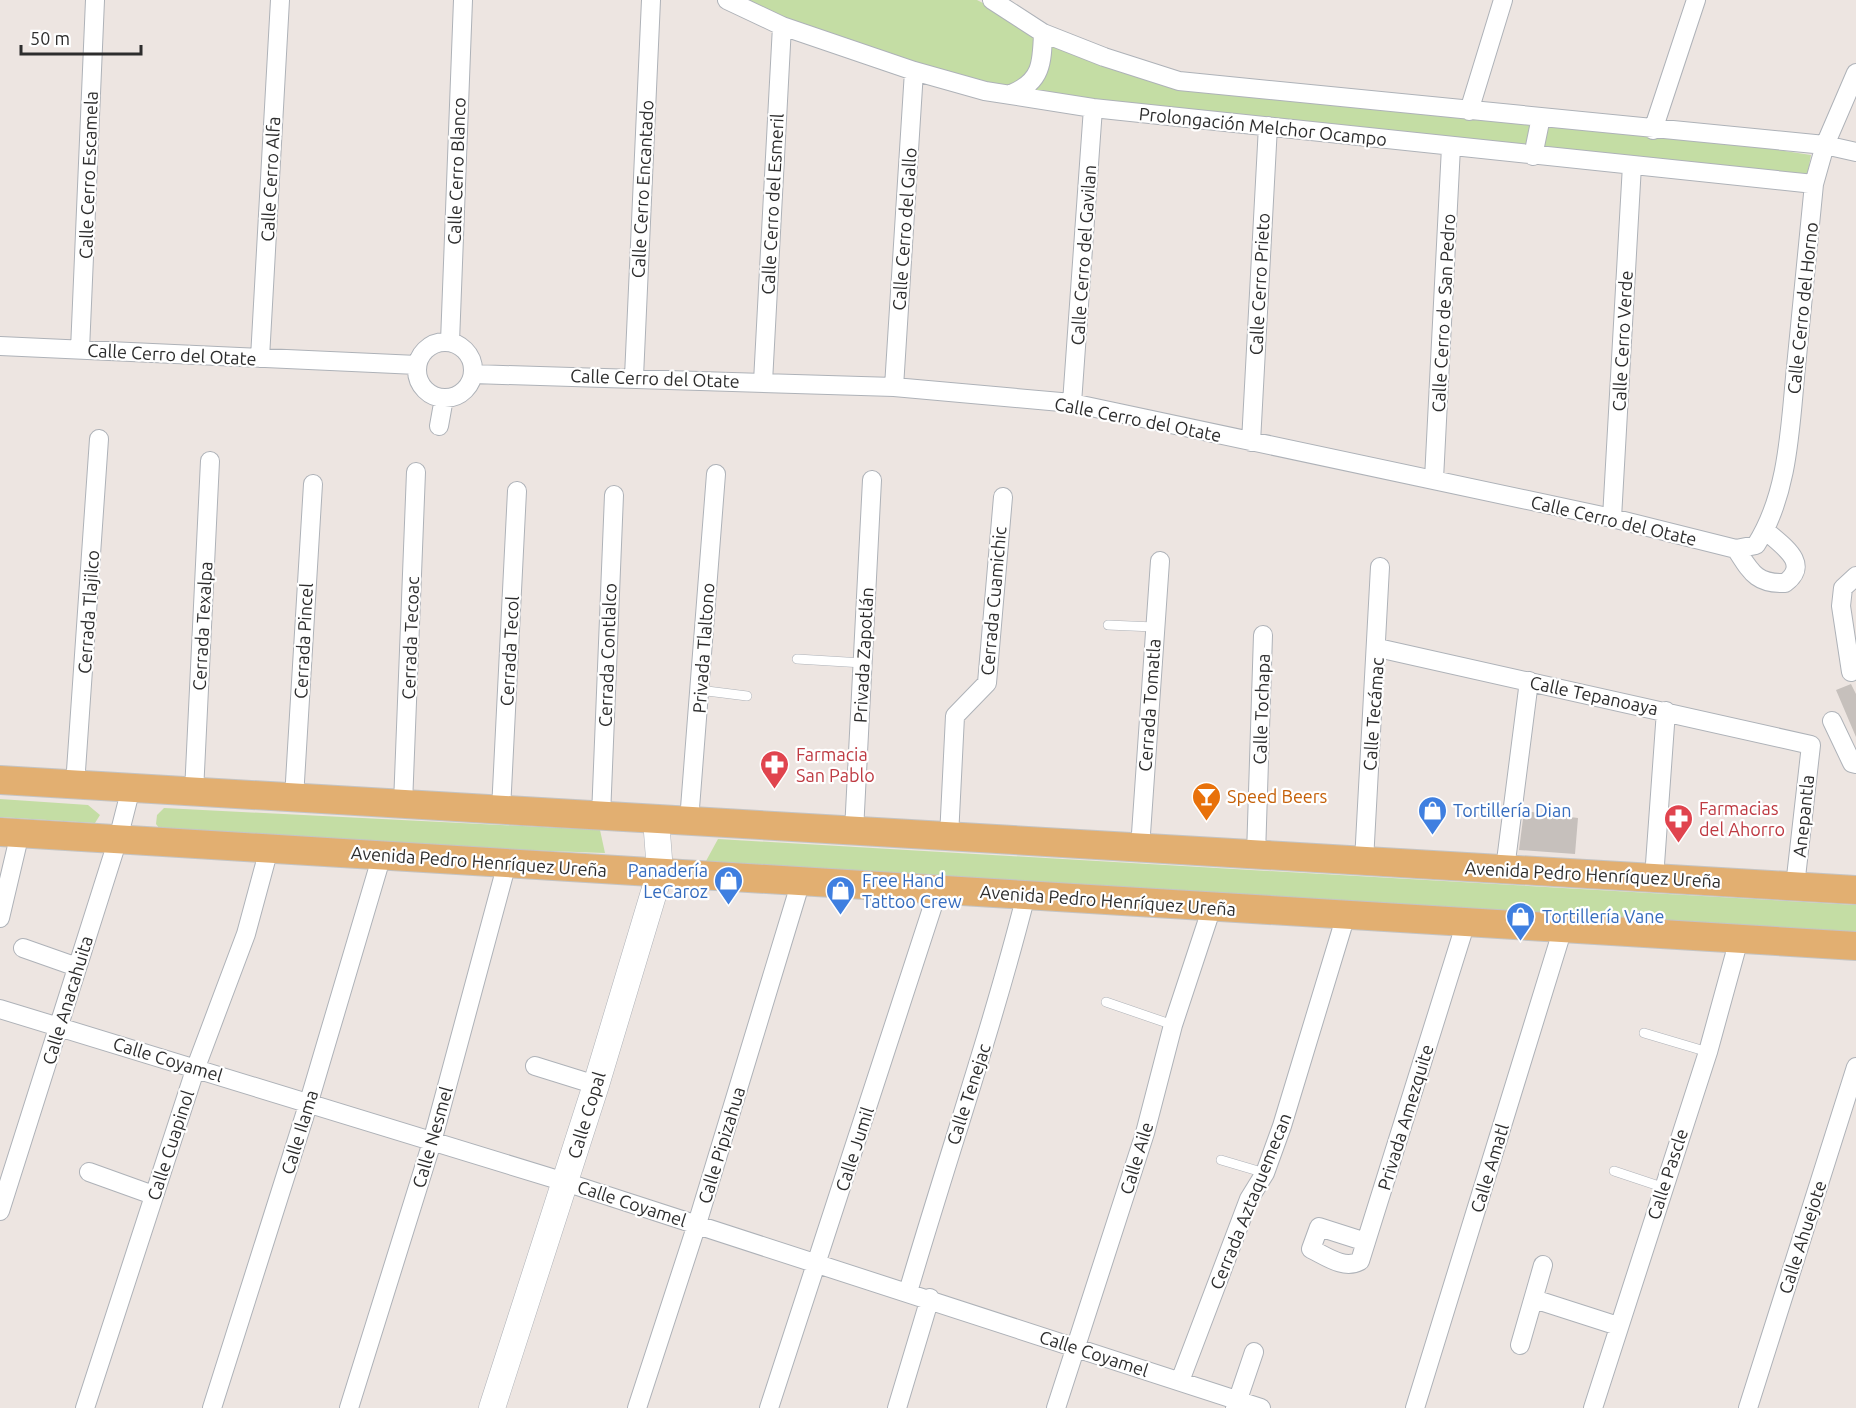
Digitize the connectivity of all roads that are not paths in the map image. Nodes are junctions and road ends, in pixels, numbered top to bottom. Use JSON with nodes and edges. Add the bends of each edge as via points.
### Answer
{"nodes":[{"id":1,"x":95,"y":0,"type":"edge"},
{"id":2,"x":280,"y":0,"type":"edge"},
{"id":3,"x":463,"y":0,"type":"edge"},
{"id":4,"x":651,"y":0,"type":"edge"},
{"id":5,"x":727,"y":0,"type":"edge"},
{"id":6,"x":992,"y":0,"type":"edge"},
{"id":7,"x":1503,"y":0,"type":"edge"},
{"id":8,"x":1696,"y":0,"type":"edge"},
{"id":9,"x":782,"y":26,"type":"junction"},
{"id":10,"x":1043,"y":33,"type":"junction"},
{"id":11,"x":914,"y":71,"type":"junction"},
{"id":12,"x":1856,"y":73,"type":"edge"},
{"id":13,"x":1013,"y":93,"type":"junction"},
{"id":14,"x":1093,"y":108,"type":"junction"},
{"id":15,"x":1469,"y":111,"type":"junction"},
{"id":16,"x":1541,"y":117,"type":"junction"},
{"id":17,"x":1268,"y":126,"type":"junction"},
{"id":18,"x":1653,"y":130,"type":"junction"},
{"id":19,"x":1825,"y":145,"type":"junction"},
{"id":20,"x":1451,"y":147,"type":"junction"},
{"id":21,"x":1856,"y":152,"type":"edge"},
{"id":22,"x":1533,"y":156,"type":"junction"},
{"id":23,"x":1632,"y":165,"type":"junction"},
{"id":24,"x":1814,"y":184,"type":"junction"},
{"id":25,"x":450,"y":342,"type":"junction"},
{"id":26,"x":0,"y":346,"type":"edge"},
{"id":27,"x":80,"y":350,"type":"junction"},
{"id":28,"x":260,"y":358,"type":"junction"},
{"id":29,"x":417,"y":365,"type":"junction"},
{"id":30,"x":473,"y":374,"type":"junction"},
{"id":31,"x":634,"y":377,"type":"junction"},
{"id":32,"x":763,"y":382,"type":"junction"},
{"id":33,"x":894,"y":387,"type":"junction"},
{"id":34,"x":444,"y":398,"type":"junction"},
{"id":35,"x":1072,"y":403,"type":"junction"},
{"id":36,"x":439,"y":426,"type":"dead end"},
{"id":37,"x":99,"y":439,"type":"dead end"},
{"id":38,"x":1251,"y":442,"type":"junction"},
{"id":39,"x":210,"y":461,"type":"dead end"},
{"id":40,"x":416,"y":472,"type":"dead end"},
{"id":41,"x":716,"y":474,"type":"dead end"},
{"id":42,"x":1434,"y":479,"type":"junction"},
{"id":43,"x":872,"y":480,"type":"dead end"},
{"id":44,"x":313,"y":484,"type":"dead end"},
{"id":45,"x":517,"y":491,"type":"dead end"},
{"id":46,"x":614,"y":495,"type":"dead end"},
{"id":47,"x":1003,"y":497,"type":"dead end"},
{"id":48,"x":1612,"y":518,"type":"junction"},
{"id":49,"x":1761,"y":537,"type":"junction"},
{"id":50,"x":1737,"y":549,"type":"junction"},
{"id":51,"x":1160,"y":561,"type":"dead end"},
{"id":52,"x":1380,"y":567,"type":"dead end"},
{"id":53,"x":1856,"y":576,"type":"edge"},
{"id":54,"x":1108,"y":625,"type":"dead end"},
{"id":55,"x":1154,"y":627,"type":"junction"},
{"id":56,"x":1263,"y":635,"type":"dead end"},
{"id":57,"x":1377,"y":648,"type":"junction"},
{"id":58,"x":797,"y":659,"type":"dead end"},
{"id":59,"x":863,"y":663,"type":"junction"},
{"id":60,"x":1851,"y":672,"type":"dead end"},
{"id":61,"x":1529,"y":681,"type":"junction"},
{"id":62,"x":699,"y":690,"type":"junction"},
{"id":63,"x":747,"y":696,"type":"dead end"},
{"id":64,"x":1666,"y":711,"type":"junction"},
{"id":65,"x":1832,"y":721,"type":"dead end"},
{"id":66,"x":1811,"y":745,"type":"joint"},
{"id":67,"x":1856,"y":764,"type":"edge"},
{"id":68,"x":0,"y":780,"type":"edge"},
{"id":69,"x":75,"y":785,"type":"junction"},
{"id":70,"x":131,"y":788,"type":"junction"},
{"id":71,"x":194,"y":792,"type":"junction"},
{"id":72,"x":294,"y":798,"type":"junction"},
{"id":73,"x":403,"y":804,"type":"junction"},
{"id":74,"x":501,"y":810,"type":"junction"},
{"id":75,"x":601,"y":816,"type":"junction"},
{"id":76,"x":656,"y":819,"type":"junction"},
{"id":77,"x":689,"y":821,"type":"junction"},
{"id":78,"x":854,"y":831,"type":"junction"},
{"id":79,"x":10,"y":833,"type":"edge"},
{"id":80,"x":950,"y":837,"type":"junction"},
{"id":81,"x":118,"y":839,"type":"junction"},
{"id":82,"x":1140,"y":848,"type":"junction"},
{"id":83,"x":269,"y":849,"type":"junction"},
{"id":84,"x":382,"y":855,"type":"junction"},
{"id":85,"x":1256,"y":855,"type":"junction"},
{"id":86,"x":1364,"y":861,"type":"junction"},
{"id":87,"x":507,"y":863,"type":"junction"},
{"id":88,"x":1505,"y":869,"type":"junction"},
{"id":89,"x":660,"y":873,"type":"junction"},
{"id":90,"x":1654,"y":878,"type":"junction"},
{"id":91,"x":801,"y":881,"type":"junction"},
{"id":92,"x":1796,"y":886,"type":"junction"},
{"id":93,"x":938,"y":890,"type":"junction"},
{"id":94,"x":1856,"y":890,"type":"edge"},
{"id":95,"x":1026,"y":895,"type":"junction"},
{"id":96,"x":1212,"y":907,"type":"junction"},
{"id":97,"x":1346,"y":915,"type":"junction"},
{"id":98,"x":0,"y":918,"type":"edge"},
{"id":99,"x":1466,"y":922,"type":"junction"},
{"id":100,"x":1563,"y":928,"type":"junction"},
{"id":101,"x":1739,"y":939,"type":"junction"},
{"id":102,"x":1856,"y":946,"type":"edge"},
{"id":103,"x":23,"y":948,"type":"dead end"},
{"id":104,"x":77,"y":967,"type":"junction"},
{"id":105,"x":1106,"y":1002,"type":"dead end"},
{"id":106,"x":0,"y":1009,"type":"edge"},
{"id":107,"x":59,"y":1025,"type":"junction"},
{"id":108,"x":1173,"y":1025,"type":"junction"},
{"id":109,"x":1644,"y":1033,"type":"dead end"},
{"id":110,"x":1708,"y":1052,"type":"junction"},
{"id":111,"x":535,"y":1066,"type":"dead end"},
{"id":112,"x":196,"y":1067,"type":"junction"},
{"id":113,"x":1856,"y":1067,"type":"edge"},
{"id":114,"x":596,"y":1085,"type":"junction"},
{"id":115,"x":308,"y":1105,"type":"junction"},
{"id":116,"x":432,"y":1142,"type":"junction"},
{"id":117,"x":1221,"y":1160,"type":"dead end"},
{"id":118,"x":1614,"y":1171,"type":"dead end"},
{"id":119,"x":89,"y":1172,"type":"dead end"},
{"id":120,"x":1265,"y":1173,"type":"junction"},
{"id":121,"x":565,"y":1182,"type":"junction"},
{"id":122,"x":1662,"y":1187,"type":"junction"},
{"id":123,"x":153,"y":1195,"type":"junction"},
{"id":124,"x":0,"y":1211,"type":"edge"},
{"id":125,"x":697,"y":1224,"type":"junction"},
{"id":126,"x":1366,"y":1242,"type":"junction"},
{"id":127,"x":816,"y":1263,"type":"junction"},
{"id":128,"x":1543,"y":1265,"type":"dead end"},
{"id":129,"x":908,"y":1292,"type":"junction"},
{"id":130,"x":930,"y":1298,"type":"junction"},
{"id":131,"x":1534,"y":1299,"type":"junction"},
{"id":132,"x":1618,"y":1326,"type":"junction"},
{"id":133,"x":1520,"y":1345,"type":"dead end"},
{"id":134,"x":1076,"y":1346,"type":"junction"},
{"id":135,"x":1254,"y":1353,"type":"dead end"},
{"id":136,"x":1180,"y":1381,"type":"junction"},
{"id":137,"x":1236,"y":1404,"type":"edge"},
{"id":138,"x":1058,"y":1407,"type":"edge"},
{"id":139,"x":85,"y":1408,"type":"edge"},
{"id":140,"x":212,"y":1408,"type":"edge"},
{"id":141,"x":349,"y":1408,"type":"edge"},
{"id":142,"x":492,"y":1408,"type":"edge"},
{"id":143,"x":637,"y":1408,"type":"edge"},
{"id":144,"x":770,"y":1408,"type":"edge"},
{"id":145,"x":897,"y":1408,"type":"edge"},
{"id":146,"x":1261,"y":1408,"type":"edge"},
{"id":147,"x":1415,"y":1408,"type":"edge"},
{"id":148,"x":1593,"y":1408,"type":"edge"},
{"id":149,"x":1748,"y":1408,"type":"edge"}],
"edges":[{"from":1,"to":27,"type":"street","name":"Calle Cerro Escamela"},
{"from":2,"to":28,"type":"street","name":"Calle Cerro Alfa"},
{"from":3,"to":25,"type":"street","name":"Calle Cerro Blanco"},
{"from":4,"to":31,"type":"street","name":"Calle Cerro Encantado"},
{"from":5,"to":9,"type":"street","name":"Prolongación Melchor Ocampo"},
{"from":6,"to":10,"type":"street","name":"Prolongación Melchor Ocampo"},
{"from":7,"to":15,"type":"street"},
{"from":8,"to":18,"type":"street"},
{"from":9,"to":11,"type":"street","name":"Prolongación Melchor Ocampo"},
{"from":9,"to":32,"type":"street","name":"Calle Cerro del Esmeril"},
{"from":10,"to":13,"type":"street","via":[[1037,75],[1026,88]]},
{"from":10,"to":15,"type":"street","name":"Prolongación Melchor Ocampo","via":[[1179,81]]},
{"from":11,"to":13,"type":"street","name":"Prolongación Melchor Ocampo","via":[[985,91]]},
{"from":11,"to":33,"type":"street","name":"Calle Cerro del Gallo"},
{"from":12,"to":19,"type":"street","name":"Calle Cerro del Horno"},
{"from":13,"to":14,"type":"street","name":"Prolongación Melchor Ocampo"},
{"from":14,"to":17,"type":"street","name":"Prolongación Melchor Ocampo"},
{"from":14,"to":35,"type":"street","name":"Calle Cerro del Gavilan"},
{"from":15,"to":16,"type":"street","name":"Prolongación Melchor Ocampo"},
{"from":16,"to":18,"type":"street","name":"Prolongación Melchor Ocampo"},
{"from":16,"to":22,"type":"street"},
{"from":17,"to":20,"type":"street","name":"Prolongación Melchor Ocampo"},
{"from":17,"to":38,"type":"street","name":"Calle Cerro Prieto"},
{"from":18,"to":19,"type":"street","name":"Prolongación Melchor Ocampo"},
{"from":19,"to":21,"type":"street","name":"Prolongación Melchor Ocampo"},
{"from":19,"to":24,"type":"street","name":"Calle Cerro del Horno"},
{"from":20,"to":22,"type":"street","name":"Prolongación Melchor Ocampo"},
{"from":20,"to":42,"type":"street","name":"Calle Cerro de San Pedro"},
{"from":22,"to":23,"type":"street","name":"Prolongación Melchor Ocampo"},
{"from":23,"to":24,"type":"street","name":"Prolongación Melchor Ocampo"},
{"from":23,"to":48,"type":"street","name":"Calle Cerro Verde"},
{"from":24,"to":49,"type":"street","name":"Calle Cerro del Horno","via":[[1788,443],[1777,501]]},
{"from":25,"to":29,"type":"street","via":[[426,348]]},
{"from":25,"to":30,"type":"street","via":[[466,351]]},
{"from":26,"to":27,"type":"street","name":"Calle Cerro del Otate"},
{"from":27,"to":28,"type":"street","name":"Calle Cerro del Otate"},
{"from":28,"to":29,"type":"street","name":"Calle Cerro del Otate"},
{"from":29,"to":34,"type":"street","via":[[423,388]]},
{"from":30,"to":31,"type":"street","name":"Calle Cerro del Otate"},
{"from":30,"to":34,"type":"street","via":[[464,392]]},
{"from":31,"to":32,"type":"street","name":"Calle Cerro del Otate"},
{"from":32,"to":33,"type":"street","name":"Calle Cerro del Otate"},
{"from":33,"to":35,"type":"street","name":"Calle Cerro del Otate"},
{"from":34,"to":36,"type":"street"},
{"from":35,"to":38,"type":"street","name":"Calle Cerro del Otate"},
{"from":37,"to":69,"type":"street","name":"Cerrada Tlajilco"},
{"from":38,"to":42,"type":"street","name":"Calle Cerro del Otate"},
{"from":39,"to":71,"type":"street","name":"Cerrada Texalpa"},
{"from":40,"to":73,"type":"street","name":"Cerrada Tecoac"},
{"from":41,"to":62,"type":"street","name":"Privada Tlaltono"},
{"from":42,"to":48,"type":"street","name":"Calle Cerro del Otate"},
{"from":43,"to":59,"type":"street","name":"Privada Zapotlán"},
{"from":44,"to":72,"type":"street","name":"Cerrada Pincel"},
{"from":45,"to":74,"type":"street","name":"Cerrada Tecol"},
{"from":46,"to":75,"type":"street","name":"Cerrada Contlalco"},
{"from":47,"to":80,"type":"street","name":"Cerrada Cuamichic","via":[[987,683],[955,716]]},
{"from":48,"to":50,"type":"street","name":"Calle Cerro del Otate"},
{"from":49,"to":50,"type":"street","name":"Calle Cerro del Otate"},
{"from":49,"to":50,"type":"street","via":[[1793,556],[1797,566],[1794,576],[1785,583],[1761,581]]},
{"from":51,"to":55,"type":"street","name":"Cerrada Tomatla"},
{"from":52,"to":57,"type":"street","name":"Calle Tecámac"},
{"from":53,"to":60,"type":"street","via":[[1843,588],[1841,606]]},
{"from":54,"to":55,"type":"lane"},
{"from":55,"to":82,"type":"street","name":"Cerrada Tomatla"},
{"from":56,"to":85,"type":"street","name":"Calle Tochapa"},
{"from":57,"to":61,"type":"street","name":"Calle Tepanoaya"},
{"from":57,"to":86,"type":"street","name":"Calle Tecámac"},
{"from":58,"to":59,"type":"lane"},
{"from":59,"to":78,"type":"street","name":"Privada Zapotlán"},
{"from":61,"to":64,"type":"street","name":"Calle Tepanoaya"},
{"from":61,"to":88,"type":"street"},
{"from":62,"to":63,"type":"lane"},
{"from":62,"to":77,"type":"street","name":"Privada Tlaltono"},
{"from":64,"to":66,"type":"street","name":"Calle Tepanoaya"},
{"from":64,"to":90,"type":"street"},
{"from":65,"to":67,"type":"street","via":[[1852,763]]},
{"from":66,"to":92,"type":"street","name":"Anepantla"},
{"from":68,"to":69,"type":"main road","name":"Avenida Pedro Henríquez Ureña"},
{"from":69,"to":70,"type":"main road","name":"Avenida Pedro Henríquez Ureña"},
{"from":70,"to":71,"type":"main road","name":"Avenida Pedro Henríquez Ureña"},
{"from":70,"to":81,"type":"street","name":"Calle Anacahuita"},
{"from":71,"to":72,"type":"main road","name":"Avenida Pedro Henríquez Ureña"},
{"from":72,"to":73,"type":"main road","name":"Avenida Pedro Henríquez Ureña"},
{"from":73,"to":74,"type":"main road","name":"Avenida Pedro Henríquez Ureña"},
{"from":74,"to":75,"type":"main road","name":"Avenida Pedro Henríquez Ureña"},
{"from":75,"to":76,"type":"main road","name":"Avenida Pedro Henríquez Ureña"},
{"from":76,"to":77,"type":"main road","name":"Avenida Pedro Henríquez Ureña"},
{"from":76,"to":89,"type":"street","name":"Calle Copal"},
{"from":77,"to":78,"type":"main road","name":"Avenida Pedro Henríquez Ureña"},
{"from":78,"to":80,"type":"main road","name":"Avenida Pedro Henríquez Ureña"},
{"from":79,"to":81,"type":"main road","name":"Avenida Pedro Henríquez Ureña"},
{"from":79,"to":98,"type":"street"},
{"from":80,"to":82,"type":"main road","name":"Avenida Pedro Henríquez Ureña"},
{"from":81,"to":83,"type":"main road","name":"Avenida Pedro Henríquez Ureña"},
{"from":81,"to":104,"type":"street","name":"Calle Anacahuita"},
{"from":82,"to":85,"type":"main road","name":"Avenida Pedro Henríquez Ureña"},
{"from":83,"to":84,"type":"main road","name":"Avenida Pedro Henríquez Ureña"},
{"from":83,"to":112,"type":"street","name":"Calle Cuapinol","via":[[246,934]]},
{"from":84,"to":87,"type":"main road","name":"Avenida Pedro Henríquez Ureña"},
{"from":84,"to":115,"type":"street","name":"Calle Ilama"},
{"from":85,"to":86,"type":"main road","name":"Avenida Pedro Henríquez Ureña"},
{"from":86,"to":88,"type":"main road","name":"Avenida Pedro Henríquez Ureña"},
{"from":87,"to":89,"type":"main road","name":"Avenida Pedro Henríquez Ureña"},
{"from":87,"to":116,"type":"street","name":"Calle Nesmel"},
{"from":88,"to":90,"type":"main road","name":"Avenida Pedro Henríquez Ureña"},
{"from":89,"to":91,"type":"main road","name":"Avenida Pedro Henríquez Ureña"},
{"from":89,"to":114,"type":"street","name":"Calle Copal"},
{"from":90,"to":92,"type":"main road","name":"Avenida Pedro Henríquez Ureña"},
{"from":91,"to":93,"type":"main road","name":"Avenida Pedro Henríquez Ureña"},
{"from":91,"to":125,"type":"street","name":"Calle Pipizahua"},
{"from":92,"to":94,"type":"main road","name":"Avenida Pedro Henríquez Ureña"},
{"from":93,"to":95,"type":"main road","name":"Avenida Pedro Henríquez Ureña"},
{"from":93,"to":127,"type":"street","name":"Calle Jumil"},
{"from":95,"to":96,"type":"main road","name":"Avenida Pedro Henríquez Ureña"},
{"from":95,"to":129,"type":"street","name":"Calle Tenejac","via":[[1000,994]]},
{"from":96,"to":97,"type":"main road","name":"Avenida Pedro Henríquez Ureña"},
{"from":96,"to":108,"type":"street","name":"Calle Aile"},
{"from":97,"to":99,"type":"main road","name":"Avenida Pedro Henríquez Ureña"},
{"from":97,"to":120,"type":"street","name":"Cerrada Aztaquemecan"},
{"from":99,"to":100,"type":"main road","name":"Avenida Pedro Henríquez Ureña"},
{"from":99,"to":126,"type":"street","name":"Privada Amezquite"},
{"from":100,"to":101,"type":"main road","name":"Avenida Pedro Henríquez Ureña"},
{"from":100,"to":147,"type":"street","name":"Calle Amatl"},
{"from":101,"to":102,"type":"main road","name":"Avenida Pedro Henríquez Ureña"},
{"from":101,"to":110,"type":"street","name":"Calle Pascle"},
{"from":103,"to":104,"type":"street"},
{"from":104,"to":107,"type":"street","name":"Calle Anacahuita"},
{"from":105,"to":108,"type":"lane"},
{"from":106,"to":107,"type":"street","name":"Calle Coyamel"},
{"from":107,"to":112,"type":"street","name":"Calle Coyamel"},
{"from":107,"to":124,"type":"street","name":"Calle Anacahuita"},
{"from":108,"to":134,"type":"street","name":"Calle Aile","via":[[1145,1133]]},
{"from":109,"to":110,"type":"lane"},
{"from":110,"to":122,"type":"street","name":"Calle Pascle"},
{"from":111,"to":114,"type":"street"},
{"from":112,"to":115,"type":"street","name":"Calle Coyamel"},
{"from":112,"to":123,"type":"street","name":"Calle Cuapinol"},
{"from":113,"to":149,"type":"street","name":"Calle Ahuejote"},
{"from":114,"to":121,"type":"street","name":"Calle Copal"},
{"from":115,"to":116,"type":"street","name":"Calle Coyamel"},
{"from":115,"to":140,"type":"street","name":"Calle Ilama"},
{"from":116,"to":121,"type":"street","name":"Calle Coyamel"},
{"from":116,"to":141,"type":"street","name":"Calle Nesmel"},
{"from":117,"to":120,"type":"lane"},
{"from":118,"to":122,"type":"lane"},
{"from":119,"to":123,"type":"street"},
{"from":120,"to":136,"type":"street","name":"Cerrada Aztaquemecan","via":[[1250,1199]]},
{"from":121,"to":125,"type":"street","name":"Calle Coyamel"},
{"from":121,"to":142,"type":"street","name":"Calle Copal"},
{"from":122,"to":132,"type":"street","name":"Calle Pascle"},
{"from":123,"to":139,"type":"street","name":"Calle Cuapinol"},
{"from":125,"to":127,"type":"street","name":"Calle Coyamel"},
{"from":125,"to":143,"type":"street","name":"Calle Pipizahua"},
{"from":126,"to":126,"type":"street","name":"Privada Amezquite","via":[[1360,1261],[1352,1266],[1311,1249],[1318,1227]]},
{"from":127,"to":129,"type":"street","name":"Calle Coyamel"},
{"from":127,"to":144,"type":"street","name":"Calle Jumil"},
{"from":128,"to":131,"type":"street"},
{"from":129,"to":130,"type":"street","name":"Calle Coyamel"},
{"from":130,"to":134,"type":"street","name":"Calle Coyamel"},
{"from":130,"to":145,"type":"street"},
{"from":131,"to":132,"type":"street"},
{"from":131,"to":133,"type":"street"},
{"from":132,"to":148,"type":"street","name":"Calle Pascle"},
{"from":134,"to":136,"type":"street","name":"Calle Coyamel"},
{"from":134,"to":138,"type":"street","name":"Calle Aile"},
{"from":135,"to":137,"type":"street"},
{"from":136,"to":137,"type":"street","name":"Calle Coyamel"},
{"from":137,"to":146,"type":"street","name":"Calle Coyamel"}]}
